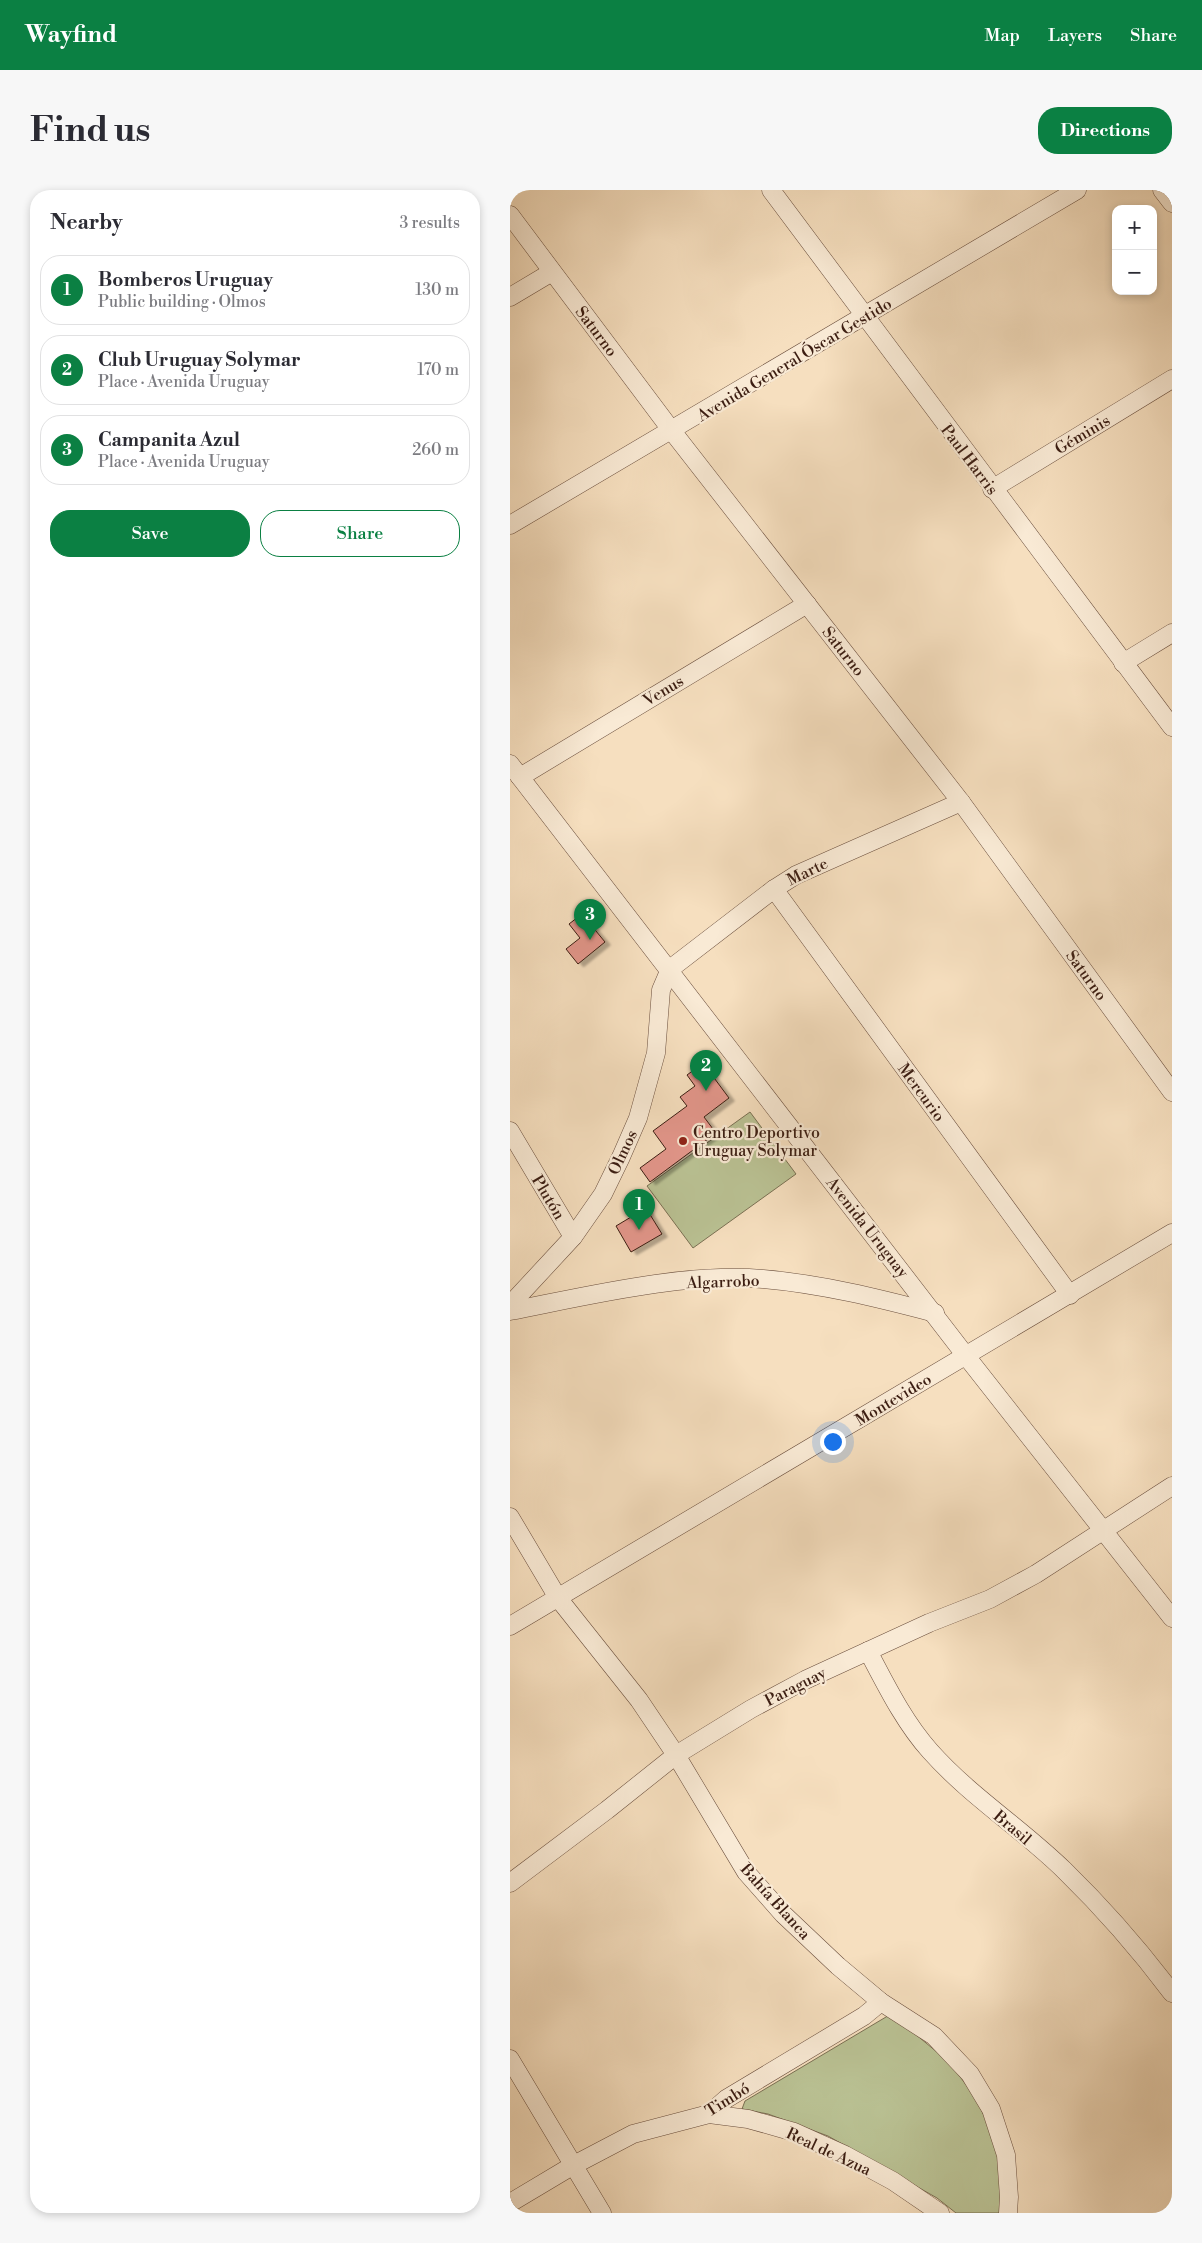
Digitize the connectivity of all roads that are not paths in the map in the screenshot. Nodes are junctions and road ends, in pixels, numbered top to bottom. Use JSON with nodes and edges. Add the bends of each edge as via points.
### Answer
{"nodes":[{"id":1,"x":771,"y":190,"type":"edge"},
{"id":2,"x":1077,"y":190,"type":"edge"},
{"id":3,"x":1162,"y":190,"type":"edge"},
{"id":4,"x":1172,"y":203,"type":"edge"},
{"id":5,"x":510,"y":215,"type":"edge"},
{"id":6,"x":552,"y":272,"type":"junction"},
{"id":7,"x":510,"y":297,"type":"edge"},
{"id":8,"x":865,"y":317,"type":"junction"},
{"id":9,"x":1172,"y":379,"type":"edge"},
{"id":10,"x":672,"y":431,"type":"junction"},
{"id":11,"x":992,"y":489,"type":"junction"},
{"id":12,"x":510,"y":525,"type":"edge"},
{"id":13,"x":807,"y":604,"type":"junction"},
{"id":14,"x":1172,"y":633,"type":"edge"},
{"id":15,"x":1123,"y":663,"type":"junction"},
{"id":16,"x":1172,"y":727,"type":"edge"},
{"id":17,"x":515,"y":770,"type":"edge"},
{"id":18,"x":961,"y":802,"type":"junction"},
{"id":19,"x":774,"y":889,"type":"junction"},
{"id":20,"x":670,"y":968,"type":"junction"},
{"id":21,"x":1172,"y":1092,"type":"edge"},
{"id":22,"x":510,"y":1132,"type":"edge"},
{"id":23,"x":1172,"y":1233,"type":"edge"},
{"id":24,"x":573,"y":1237,"type":"junction"},
{"id":25,"x":1070,"y":1294,"type":"junction"},
{"id":26,"x":510,"y":1305,"type":"edge"},
{"id":27,"x":510,"y":1311,"type":"edge"},
{"id":28,"x":934,"y":1312,"type":"junction"},
{"id":29,"x":966,"y":1356,"type":"junction"},
{"id":30,"x":1172,"y":1486,"type":"edge"},
{"id":31,"x":510,"y":1517,"type":"edge"},
{"id":32,"x":1104,"y":1529,"type":"junction"},
{"id":33,"x":558,"y":1598,"type":"junction"},
{"id":34,"x":1172,"y":1618,"type":"edge"},
{"id":35,"x":510,"y":1626,"type":"edge"},
{"id":36,"x":868,"y":1651,"type":"junction"},
{"id":37,"x":676,"y":1755,"type":"junction"},
{"id":38,"x":510,"y":1883,"type":"edge"},
{"id":39,"x":1172,"y":1993,"type":"edge"},
{"id":40,"x":881,"y":2002,"type":"junction"},
{"id":41,"x":510,"y":2059,"type":"edge"},
{"id":42,"x":709,"y":2114,"type":"junction"},
{"id":43,"x":572,"y":2166,"type":"junction"},
{"id":44,"x":510,"y":2203,"type":"edge"},
{"id":45,"x":602,"y":2213,"type":"edge"},
{"id":46,"x":940,"y":2213,"type":"edge"},
{"id":47,"x":1008,"y":2213,"type":"edge"}],
"edges":[{"from":1,"to":8,"type":"street","name":"Paul Harris"},
{"from":2,"to":8,"type":"street","name":"Avenida General Óscar Gestido"},
{"from":3,"to":4,"type":"street"},
{"from":5,"to":6,"type":"street","name":"Saturno"},
{"from":6,"to":7,"type":"street"},
{"from":6,"to":10,"type":"street","name":"Saturno"},
{"from":8,"to":10,"type":"street","name":"Avenida General Óscar Gestido"},
{"from":8,"to":11,"type":"street","name":"Paul Harris"},
{"from":9,"to":11,"type":"street","name":"Géminis"},
{"from":10,"to":12,"type":"street","name":"Avenida General Óscar Gestido"},
{"from":10,"to":13,"type":"street","name":"Saturno"},
{"from":11,"to":15,"type":"street","name":"Paul Harris"},
{"from":13,"to":17,"type":"street","name":"Venus"},
{"from":13,"to":18,"type":"street","name":"Saturno"},
{"from":14,"to":15,"type":"street"},
{"from":15,"to":16,"type":"street","name":"Paul Harris"},
{"from":17,"to":20,"type":"street","name":"Avenida Uruguay"},
{"from":18,"to":19,"type":"street","name":"Marte","via":[[796,875]]},
{"from":18,"to":21,"type":"street","name":"Saturno"},
{"from":19,"to":20,"type":"street","name":"Marte"},
{"from":19,"to":25,"type":"street","name":"Mercurio"},
{"from":20,"to":24,"type":"street","name":"Olmos","via":[[661,990],[656,1053],[638,1118],[603,1194]]},
{"from":20,"to":28,"type":"street","name":"Avenida Uruguay"},
{"from":22,"to":24,"type":"street","name":"Plutón"},
{"from":23,"to":25,"type":"street","name":"Montevideo"},
{"from":24,"to":26,"type":"street","name":"Olmos"},
{"from":25,"to":29,"type":"street","name":"Montevideo"},
{"from":27,"to":28,"type":"street","name":"Algarrobo","via":[[641,1286],[700,1280],[761,1279],[842,1291]]},
{"from":28,"to":29,"type":"street","name":"Avenida Uruguay"},
{"from":29,"to":32,"type":"street","name":"Avenida Uruguay"},
{"from":29,"to":33,"type":"street","name":"Montevideo"},
{"from":30,"to":32,"type":"street","name":"Paraguay"},
{"from":31,"to":33,"type":"street","name":"Bahía Blanca"},
{"from":32,"to":34,"type":"street","name":"Avenida Uruguay"},
{"from":32,"to":36,"type":"street","name":"Paraguay","via":[[1036,1574],[990,1599],[929,1622]]},
{"from":33,"to":35,"type":"street","name":"Montevideo"},
{"from":33,"to":37,"type":"street","name":"Bahía Blanca","via":[[639,1700]]},
{"from":36,"to":37,"type":"street","name":"Paraguay","via":[[774,1696]]},
{"from":36,"to":39,"type":"street","name":"Brasil","via":[[889,1691],[928,1750],[958,1781],[1063,1869],[1142,1953]]},
{"from":37,"to":38,"type":"street","name":"Paraguay"},
{"from":37,"to":40,"type":"street","name":"Bahía Blanca","via":[[746,1872],[784,1914]]},
{"from":40,"to":42,"type":"street","name":"Timbó","via":[[864,2016],[726,2099]]},
{"from":40,"to":47,"type":"street","name":"Bahía Blanca","via":[[934,2036],[970,2074],[992,2109],[1006,2154]]},
{"from":41,"to":43,"type":"street"},
{"from":42,"to":43,"type":"street","name":"Timbó","via":[[634,2134]]},
{"from":42,"to":46,"type":"street","name":"Real de Azua","via":[[748,2119],[794,2132],[893,2181]]},
{"from":43,"to":44,"type":"street","name":"Timbó"},
{"from":43,"to":45,"type":"street"}]}
